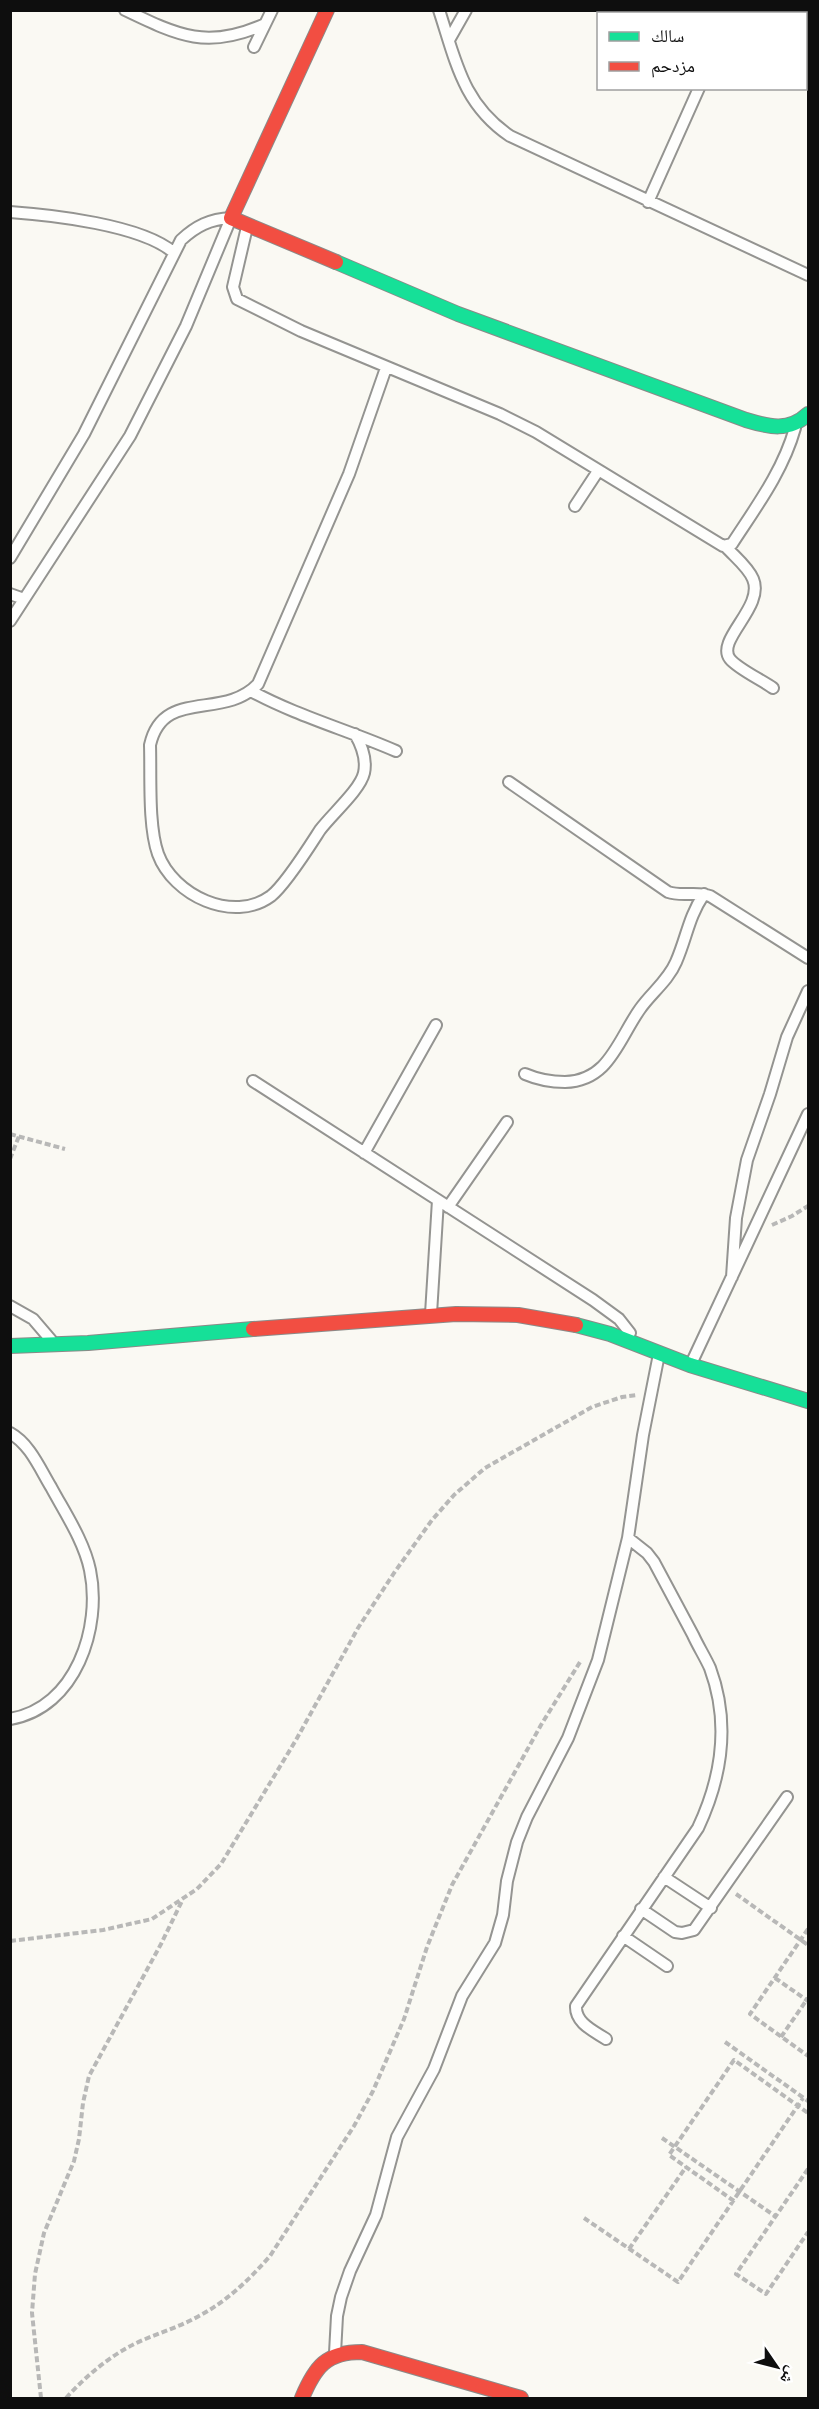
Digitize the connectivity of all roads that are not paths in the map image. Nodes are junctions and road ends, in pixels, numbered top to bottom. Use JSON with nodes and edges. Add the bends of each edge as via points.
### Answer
{"nodes":[{"id":1,"x":125,"y":10,"type":"edge"},
{"id":2,"x":272,"y":10,"type":"edge"},
{"id":3,"x":327,"y":10,"type":"edge"},
{"id":4,"x":439,"y":10,"type":"edge"},
{"id":5,"x":466,"y":10,"type":"edge"},
{"id":6,"x":265,"y":24,"type":"junction"},
{"id":7,"x":449,"y":39,"type":"junction"},
{"id":8,"x":255,"y":47,"type":"dead end"},
{"id":9,"x":698,"y":90,"type":"edge"},
{"id":10,"x":648,"y":202,"type":"junction"},
{"id":11,"x":10,"y":212,"type":"edge"},
{"id":12,"x":231,"y":218,"type":"junction"},
{"id":13,"x":248,"y":225,"type":"junction"},
{"id":14,"x":173,"y":252,"type":"junction"},
{"id":15,"x":808,"y":275,"type":"edge"},
{"id":16,"x":386,"y":368,"type":"junction"},
{"id":17,"x":808,"y":414,"type":"edge"},
{"id":18,"x":796,"y":424,"type":"junction"},
{"id":19,"x":598,"y":471,"type":"junction"},
{"id":20,"x":575,"y":506,"type":"dead end"},
{"id":21,"x":726,"y":547,"type":"junction"},
{"id":22,"x":10,"y":558,"type":"edge"},
{"id":23,"x":10,"y":594,"type":"edge"},
{"id":24,"x":24,"y":599,"type":"junction"},
{"id":25,"x":10,"y":621,"type":"edge"},
{"id":26,"x":773,"y":688,"type":"dead end"},
{"id":27,"x":251,"y":691,"type":"junction"},
{"id":28,"x":355,"y":734,"type":"junction"},
{"id":29,"x":396,"y":751,"type":"dead end"},
{"id":30,"x":509,"y":782,"type":"dead end"},
{"id":31,"x":704,"y":894,"type":"junction"},
{"id":32,"x":808,"y":958,"type":"edge"},
{"id":33,"x":808,"y":991,"type":"edge"},
{"id":34,"x":436,"y":1025,"type":"dead end"},
{"id":35,"x":525,"y":1074,"type":"dead end"},
{"id":36,"x":253,"y":1081,"type":"dead end"},
{"id":37,"x":808,"y":1114,"type":"edge"},
{"id":38,"x":507,"y":1122,"type":"dead end"},
{"id":39,"x":364,"y":1152,"type":"junction"},
{"id":40,"x":443,"y":1204,"type":"junction"},
{"id":41,"x":732,"y":1277,"type":"junction"},
{"id":42,"x":10,"y":1306,"type":"edge"},
{"id":43,"x":431,"y":1316,"type":"junction"},
{"id":44,"x":54,"y":1345,"type":"junction"},
{"id":45,"x":10,"y":1346,"type":"edge"},
{"id":46,"x":638,"y":1346,"type":"junction"},
{"id":47,"x":659,"y":1353,"type":"junction"},
{"id":48,"x":690,"y":1365,"type":"junction"},
{"id":49,"x":808,"y":1401,"type":"edge"},
{"id":50,"x":10,"y":1433,"type":"edge"},
{"id":51,"x":628,"y":1538,"type":"junction"},
{"id":52,"x":10,"y":1719,"type":"edge"},
{"id":53,"x":788,"y":1797,"type":"dead end"},
{"id":54,"x":664,"y":1877,"type":"junction"},
{"id":55,"x":711,"y":1908,"type":"junction"},
{"id":56,"x":641,"y":1909,"type":"junction"},
{"id":57,"x":623,"y":1936,"type":"junction"},
{"id":58,"x":667,"y":1966,"type":"dead end"},
{"id":59,"x":606,"y":2039,"type":"dead end"},
{"id":60,"x":334,"y":2355,"type":"junction"},
{"id":61,"x":302,"y":2398,"type":"edge"},
{"id":62,"x":521,"y":2398,"type":"edge"}],
"edges":[{"from":1,"to":6,"type":"lane","via":[[168,31],[195,38],[231,36]]},
{"from":2,"to":6,"type":"lane"},
{"from":3,"to":12,"type":"street"},
{"from":4,"to":7,"type":"lane"},
{"from":5,"to":7,"type":"lane"},
{"from":6,"to":8,"type":"lane"},
{"from":7,"to":10,"type":"lane","via":[[467,89],[496,127]]},
{"from":9,"to":10,"type":"lane"},
{"from":10,"to":15,"type":"lane"},
{"from":11,"to":14,"type":"lane","via":[[113,228],[151,238]]},
{"from":12,"to":13,"type":"street"},
{"from":12,"to":14,"type":"lane","via":[[216,219],[191,230]]},
{"from":12,"to":24,"type":"lane","via":[[186,326],[130,436]]},
{"from":13,"to":16,"type":"lane","via":[[233,287],[237,299]]},
{"from":13,"to":18,"type":"street","via":[[448,310],[701,404],[770,427],[788,428]]},
{"from":14,"to":22,"type":"lane","via":[[84,434]]},
{"from":16,"to":19,"type":"lane","via":[[500,414]]},
{"from":16,"to":27,"type":"lane","via":[[328,525],[263,675]]},
{"from":17,"to":18,"type":"street"},
{"from":18,"to":21,"type":"lane","via":[[771,484],[732,544]]},
{"from":19,"to":20,"type":"lane"},
{"from":19,"to":21,"type":"lane"},
{"from":21,"to":26,"type":"lane","via":[[751,574],[756,589],[752,604],[728,644],[728,655]]},
{"from":23,"to":24,"type":"lane"},
{"from":24,"to":25,"type":"lane"},
{"from":27,"to":28,"type":"lane","via":[[290,711]]},
{"from":27,"to":28,"type":"lane","via":[[234,701],[171,713],[152,736],[153,817],[158,853],[179,885],[204,899],[235,907],[273,895],[362,780],[365,762]]},
{"from":28,"to":29,"type":"lane"},
{"from":30,"to":31,"type":"lane","via":[[668,892]]},
{"from":31,"to":32,"type":"lane"},
{"from":31,"to":35,"type":"lane","via":[[691,916],[670,972],[637,1013],[601,1070],[577,1082],[544,1081]]},
{"from":33,"to":41,"type":"lane","via":[[787,1037],[747,1160],[736,1218]]},
{"from":34,"to":39,"type":"lane"},
{"from":36,"to":39,"type":"lane"},
{"from":37,"to":41,"type":"lane"},
{"from":38,"to":40,"type":"lane"},
{"from":39,"to":40,"type":"lane"},
{"from":40,"to":43,"type":"lane"},
{"from":40,"to":46,"type":"lane","via":[[606,1309],[619,1319]]},
{"from":41,"to":48,"type":"lane"},
{"from":42,"to":44,"type":"lane","via":[[33,1319]]},
{"from":43,"to":44,"type":"street"},
{"from":43,"to":46,"type":"street","via":[[487,1314],[548,1319],[610,1334]]},
{"from":44,"to":45,"type":"street"},
{"from":46,"to":47,"type":"street"},
{"from":47,"to":48,"type":"street"},
{"from":47,"to":51,"type":"lane"},
{"from":48,"to":49,"type":"street"},
{"from":50,"to":52,"type":"lane","via":[[27,1448],[82,1546],[90,1571],[93,1604],[88,1636],[72,1677],[35,1712]]},
{"from":51,"to":54,"type":"lane","via":[[654,1562],[710,1667],[721,1721],[719,1766],[710,1802],[698,1828]]},
{"from":51,"to":60,"type":"lane","via":[[598,1660],[584,1700],[517,1842],[495,1943],[462,1996],[434,2069],[394,2146],[376,2215],[343,2290]]},
{"from":53,"to":55,"type":"lane"},
{"from":54,"to":55,"type":"lane"},
{"from":54,"to":56,"type":"lane"},
{"from":55,"to":56,"type":"lane","via":[[694,1930],[682,1933]]},
{"from":56,"to":57,"type":"lane"},
{"from":57,"to":58,"type":"lane"},
{"from":57,"to":59,"type":"lane","via":[[575,2012],[581,2022]]},
{"from":60,"to":61,"type":"street","via":[[313,2373]]},
{"from":60,"to":62,"type":"street","via":[[362,2352]]}]}
